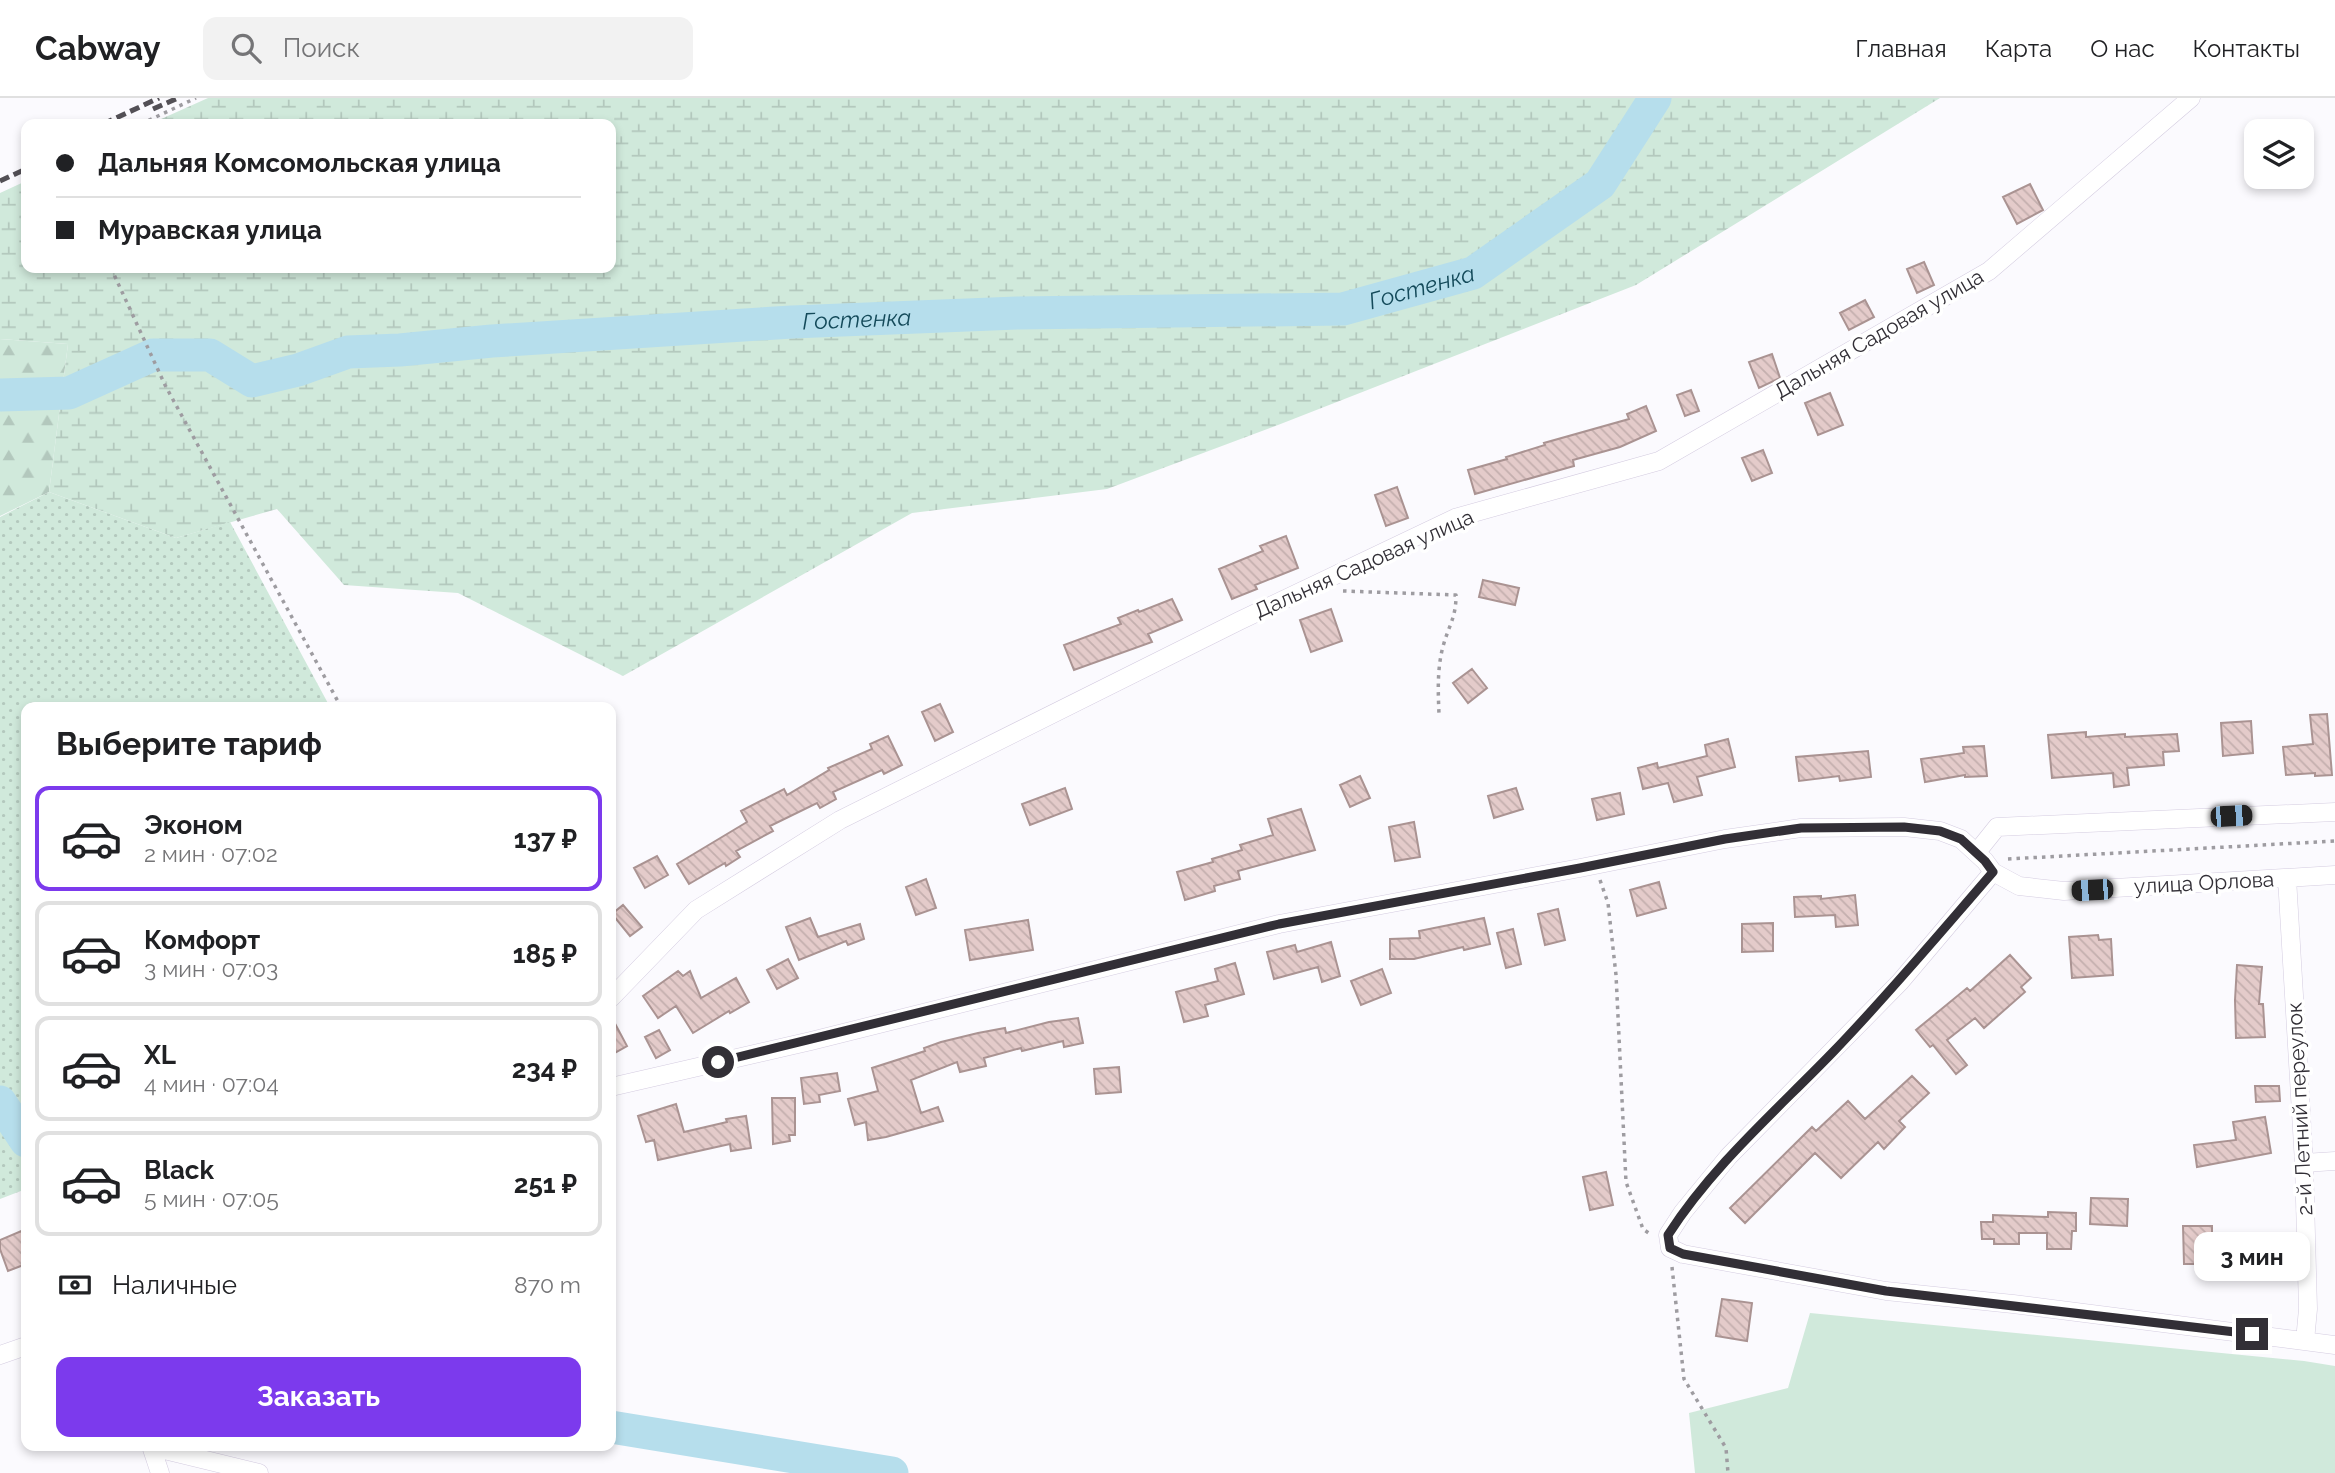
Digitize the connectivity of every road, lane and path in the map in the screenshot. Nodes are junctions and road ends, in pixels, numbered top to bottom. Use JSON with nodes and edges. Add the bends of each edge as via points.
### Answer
{"nodes":[{"id":1,"x":196,"y":98,"type":"edge"},
{"id":2,"x":2191,"y":98,"type":"edge"},
{"id":3,"x":152,"y":119,"type":"edge"},
{"id":4,"x":113,"y":273,"type":"edge"},
{"id":5,"x":1304,"y":590,"type":"junction"},
{"id":6,"x":338,"y":702,"type":"edge"},
{"id":7,"x":1439,"y":714,"type":"dead end"},
{"id":8,"x":2335,"y":811,"type":"edge"},
{"id":9,"x":2335,"y":841,"type":"edge"},
{"id":10,"x":1985,"y":862,"type":"junction"},
{"id":11,"x":1594,"y":865,"type":"junction"},
{"id":12,"x":2335,"y":875,"type":"edge"},
{"id":13,"x":2287,"y":878,"type":"junction"},
{"id":14,"x":616,"y":993,"type":"edge"},
{"id":15,"x":616,"y":1086,"type":"edge"},
{"id":16,"x":2335,"y":1161,"type":"edge"},
{"id":17,"x":2304,"y":1163,"type":"junction"},
{"id":18,"x":1669,"y":1241,"type":"junction"},
{"id":19,"x":2305,"y":1340,"type":"junction"},
{"id":20,"x":2335,"y":1345,"type":"edge"},
{"id":21,"x":21,"y":1348,"type":"edge"},
{"id":22,"x":0,"y":1354,"type":"edge"},
{"id":23,"x":153,"y":1451,"type":"edge"},
{"id":24,"x":171,"y":1451,"type":"edge"},
{"id":25,"x":160,"y":1473,"type":"edge"},
{"id":26,"x":259,"y":1473,"type":"edge"},
{"id":27,"x":1728,"y":1473,"type":"edge"}],
"edges":[{"from":1,"to":3,"type":"path"},
{"from":2,"to":5,"type":"street","name":"Дальняя Садовая улица","via":[[1989,271],[1659,460],[1455,518]]},
{"from":4,"to":6,"type":"path","via":[[165,386]]},
{"from":5,"to":7,"type":"path","via":[[1456,595],[1456,613],[1444,642],[1437,679]]},
{"from":5,"to":14,"type":"street","name":"Дальняя Садовая улица","via":[[839,820],[696,910]]},
{"from":8,"to":10,"type":"street","via":[[1997,827]]},
{"from":9,"to":10,"type":"path"},
{"from":10,"to":11,"type":"street","name":"улица Орлова","via":[[1961,839],[1940,831],[1904,827],[1801,828]]},
{"from":10,"to":13,"type":"street","name":"улица Орлова","via":[[2019,886],[2064,891]]},
{"from":10,"to":18,"type":"street","via":[[1900,982],[1729,1156],[1683,1212]]},
{"from":11,"to":15,"type":"street","via":[[1279,924]]},
{"from":11,"to":18,"type":"path","via":[[1608,903],[1616,975],[1626,1182],[1643,1229]]},
{"from":12,"to":13,"type":"street","name":"улица Орлова"},
{"from":13,"to":17,"type":"street","name":"2-й Летний переулок"},
{"from":16,"to":17,"type":"street"},
{"from":17,"to":19,"type":"street","name":"2-й Летний переулок"},
{"from":18,"to":19,"type":"street","via":[[1683,1254],[1886,1291]]},
{"from":18,"to":27,"type":"path","via":[[1684,1379],[1726,1448]]},
{"from":19,"to":20,"type":"street"},
{"from":21,"to":22,"type":"street"},
{"from":23,"to":25,"type":"street"},
{"from":24,"to":26,"type":"street"}]}
